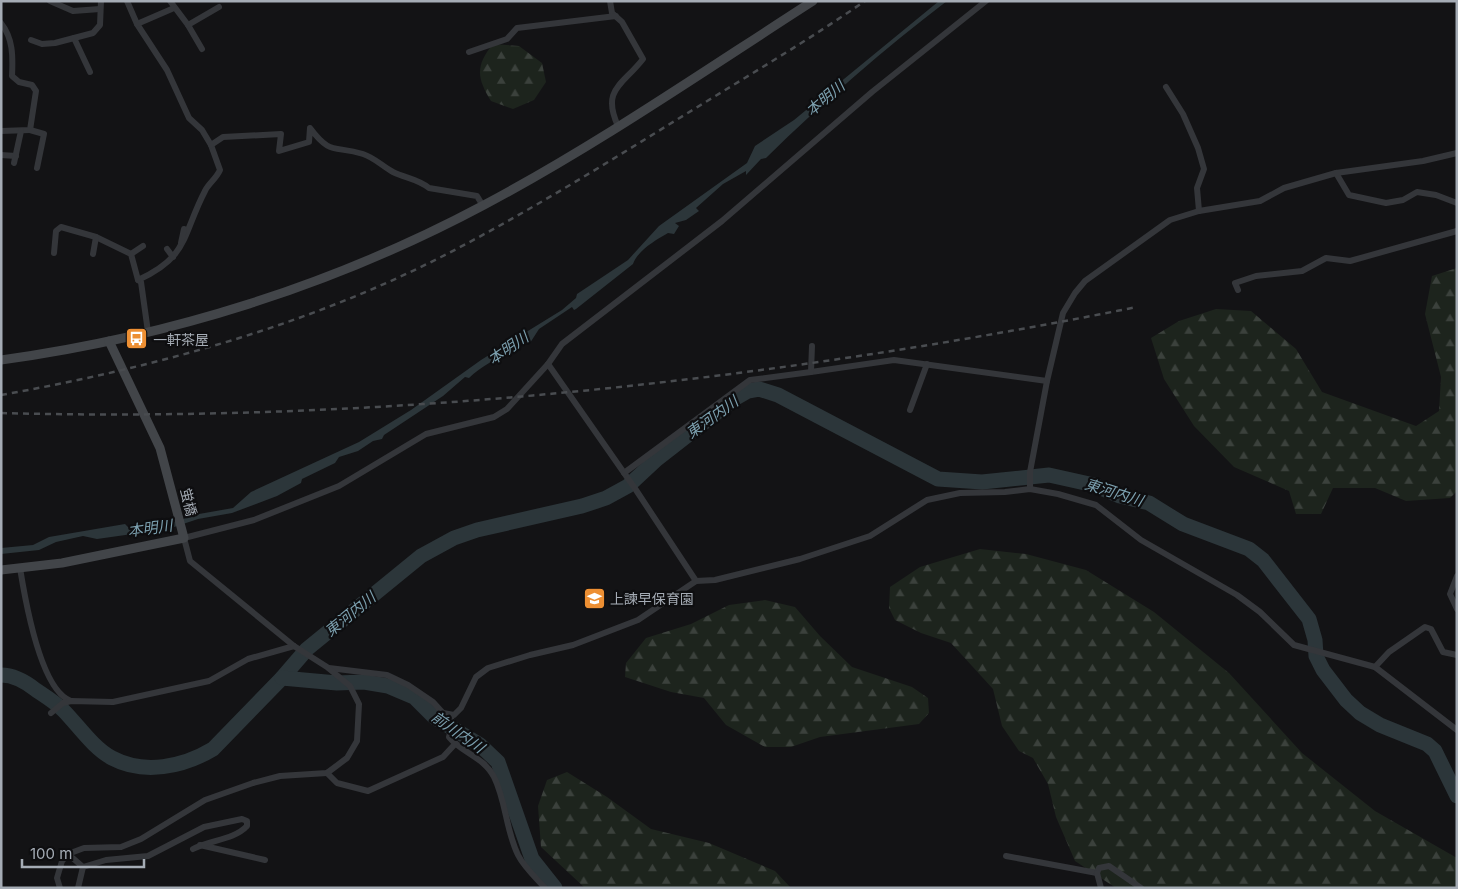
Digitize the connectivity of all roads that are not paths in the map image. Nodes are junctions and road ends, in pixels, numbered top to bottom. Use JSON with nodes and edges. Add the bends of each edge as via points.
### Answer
{"nodes":[{"id":1,"x":50,"y":1,"type":"edge"},
{"id":2,"x":101,"y":1,"type":"edge"},
{"id":3,"x":126,"y":1,"type":"edge"},
{"id":4,"x":170,"y":1,"type":"edge"},
{"id":5,"x":610,"y":1,"type":"edge"},
{"id":6,"x":813,"y":1,"type":"edge"},
{"id":7,"x":986,"y":1,"type":"edge"},
{"id":8,"x":219,"y":6,"type":"dead end"},
{"id":9,"x":174,"y":8,"type":"junction"},
{"id":10,"x":100,"y":9,"type":"junction"},
{"id":11,"x":616,"y":16,"type":"junction"},
{"id":12,"x":1,"y":23,"type":"edge"},
{"id":13,"x":137,"y":24,"type":"junction"},
{"id":14,"x":188,"y":25,"type":"junction"},
{"id":15,"x":74,"y":38,"type":"junction"},
{"id":16,"x":31,"y":40,"type":"dead end"},
{"id":17,"x":202,"y":49,"type":"dead end"},
{"id":18,"x":469,"y":52,"type":"dead end"},
{"id":19,"x":90,"y":72,"type":"dead end"},
{"id":20,"x":1166,"y":87,"type":"dead end"},
{"id":21,"x":618,"y":126,"type":"junction"},
{"id":22,"x":30,"y":130,"type":"junction"},
{"id":23,"x":1,"y":131,"type":"edge"},
{"id":24,"x":21,"y":131,"type":"junction"},
{"id":25,"x":211,"y":145,"type":"junction"},
{"id":26,"x":1457,"y":153,"type":"edge"},
{"id":27,"x":1,"y":155,"type":"edge"},
{"id":28,"x":16,"y":156,"type":"junction"},
{"id":29,"x":14,"y":163,"type":"dead end"},
{"id":30,"x":37,"y":168,"type":"dead end"},
{"id":31,"x":1336,"y":173,"type":"junction"},
{"id":32,"x":1457,"y":203,"type":"edge"},
{"id":33,"x":483,"y":206,"type":"junction"},
{"id":34,"x":1199,"y":211,"type":"junction"},
{"id":35,"x":184,"y":229,"type":"dead end"},
{"id":36,"x":1457,"y":231,"type":"edge"},
{"id":37,"x":96,"y":237,"type":"junction"},
{"id":38,"x":143,"y":246,"type":"dead end"},
{"id":39,"x":167,"y":249,"type":"dead end"},
{"id":40,"x":180,"y":249,"type":"junction"},
{"id":41,"x":54,"y":253,"type":"dead end"},
{"id":42,"x":93,"y":254,"type":"dead end"},
{"id":43,"x":131,"y":254,"type":"junction"},
{"id":44,"x":173,"y":258,"type":"junction"},
{"id":45,"x":138,"y":280,"type":"junction"},
{"id":46,"x":1238,"y":290,"type":"dead end"},
{"id":47,"x":148,"y":332,"type":"junction"},
{"id":48,"x":109,"y":341,"type":"junction"},
{"id":49,"x":812,"y":346,"type":"dead end"},
{"id":50,"x":1,"y":360,"type":"edge"},
{"id":51,"x":548,"y":364,"type":"junction"},
{"id":52,"x":927,"y":364,"type":"junction"},
{"id":53,"x":811,"y":372,"type":"junction"},
{"id":54,"x":1047,"y":381,"type":"junction"},
{"id":55,"x":910,"y":410,"type":"dead end"},
{"id":56,"x":624,"y":473,"type":"junction"},
{"id":57,"x":1030,"y":488,"type":"junction"},
{"id":58,"x":183,"y":535,"type":"junction"},
{"id":59,"x":20,"y":568,"type":"junction"},
{"id":60,"x":1,"y":570,"type":"edge"},
{"id":61,"x":1457,"y":576,"type":"edge"},
{"id":62,"x":696,"y":581,"type":"junction"},
{"id":63,"x":1457,"y":609,"type":"edge"},
{"id":64,"x":296,"y":648,"type":"junction"},
{"id":65,"x":1457,"y":655,"type":"edge"},
{"id":66,"x":327,"y":667,"type":"junction"},
{"id":67,"x":1375,"y":667,"type":"junction"},
{"id":68,"x":71,"y":701,"type":"junction"},
{"id":69,"x":51,"y":713,"type":"dead end"},
{"id":70,"x":450,"y":716,"type":"junction"},
{"id":71,"x":1457,"y":730,"type":"edge"},
{"id":72,"x":455,"y":744,"type":"junction"},
{"id":73,"x":327,"y":773,"type":"junction"},
{"id":74,"x":200,"y":845,"type":"junction"},
{"id":75,"x":192,"y":849,"type":"dead end"},
{"id":76,"x":68,"y":854,"type":"junction"},
{"id":77,"x":1006,"y":856,"type":"dead end"},
{"id":78,"x":265,"y":860,"type":"dead end"},
{"id":79,"x":83,"y":867,"type":"junction"},
{"id":80,"x":1097,"y":873,"type":"junction"},
{"id":81,"x":60,"y":888,"type":"edge"},
{"id":82,"x":78,"y":888,"type":"edge"},
{"id":83,"x":545,"y":888,"type":"edge"},
{"id":84,"x":1102,"y":888,"type":"edge"},
{"id":85,"x":1141,"y":888,"type":"edge"}],
"edges":[{"from":1,"to":10,"type":"street","via":[[73,11]]},
{"from":2,"to":10,"type":"street"},
{"from":3,"to":13,"type":"street"},
{"from":4,"to":9,"type":"street"},
{"from":5,"to":11,"type":"street","via":[[612,13]]},
{"from":6,"to":21,"type":"street"},
{"from":7,"to":51,"type":"street","via":[[872,92],[722,221],[562,344]]},
{"from":8,"to":14,"type":"street"},
{"from":9,"to":13,"type":"street"},
{"from":9,"to":14,"type":"street"},
{"from":10,"to":15,"type":"street","via":[[100,25],[93,33]]},
{"from":11,"to":18,"type":"street","via":[[518,28],[506,39]]},
{"from":11,"to":21,"type":"street","via":[[644,59],[624,79],[611,100]]},
{"from":12,"to":22,"type":"street","via":[[7,30],[12,47],[12,76],[19,82],[32,85],[36,91]]},
{"from":13,"to":25,"type":"street","via":[[167,70],[189,118]]},
{"from":14,"to":17,"type":"street"},
{"from":15,"to":16,"type":"street","via":[[42,44]]},
{"from":15,"to":19,"type":"street"},
{"from":20,"to":34,"type":"street","via":[[1183,114],[1204,169],[1197,188]]},
{"from":21,"to":33,"type":"street"},
{"from":22,"to":24,"type":"street"},
{"from":22,"to":30,"type":"street","via":[[44,134]]},
{"from":23,"to":24,"type":"street"},
{"from":24,"to":28,"type":"street"},
{"from":25,"to":33,"type":"street","via":[[223,138],[281,134],[279,151],[309,142],[310,128],[321,143],[377,160],[393,172],[429,188],[477,196]]},
{"from":25,"to":40,"type":"street","via":[[220,170],[215,181],[205,189]]},
{"from":26,"to":31,"type":"street"},
{"from":27,"to":28,"type":"street"},
{"from":28,"to":29,"type":"street"},
{"from":31,"to":32,"type":"street","via":[[1349,195],[1386,203],[1403,200],[1417,192]]},
{"from":31,"to":34,"type":"street","via":[[1284,188],[1260,201]]},
{"from":33,"to":47,"type":"street","via":[[342,270],[217,314]]},
{"from":34,"to":54,"type":"street","via":[[1170,220],[1085,281],[1064,314]]},
{"from":35,"to":40,"type":"street"},
{"from":36,"to":46,"type":"street","via":[[1350,260],[1326,258],[1302,271],[1256,276],[1235,283]]},
{"from":37,"to":41,"type":"street","via":[[61,227],[56,231]]},
{"from":37,"to":42,"type":"street"},
{"from":37,"to":43,"type":"street"},
{"from":38,"to":43,"type":"street"},
{"from":39,"to":44,"type":"street"},
{"from":40,"to":44,"type":"street"},
{"from":43,"to":45,"type":"street"},
{"from":44,"to":45,"type":"street","via":[[158,271]]},
{"from":45,"to":47,"type":"street","via":[[141,282]]},
{"from":47,"to":48,"type":"street"},
{"from":48,"to":50,"type":"street"},
{"from":48,"to":58,"type":"street","name":"蛍橋","via":[[160,448]]},
{"from":49,"to":53,"type":"street"},
{"from":51,"to":56,"type":"street"},
{"from":51,"to":58,"type":"street","via":[[507,409],[494,417],[426,434],[338,486],[254,520]]},
{"from":52,"to":53,"type":"street","via":[[894,360]]},
{"from":52,"to":54,"type":"street"},
{"from":52,"to":55,"type":"street"},
{"from":53,"to":56,"type":"street","via":[[750,380]]},
{"from":54,"to":57,"type":"street","via":[[1030,472]]},
{"from":56,"to":62,"type":"street"},
{"from":57,"to":62,"type":"street","via":[[1005,492],[960,492],[927,500],[870,536],[854,542],[800,560],[715,580]]},
{"from":57,"to":67,"type":"street","via":[[1096,504],[1141,540],[1237,595],[1294,645]]},
{"from":58,"to":59,"type":"street","via":[[79,560]]},
{"from":58,"to":64,"type":"street","via":[[190,561]]},
{"from":59,"to":60,"type":"street"},
{"from":59,"to":68,"type":"street","via":[[40,658],[50,678]]},
{"from":61,"to":63,"type":"street","via":[[1450,594]]},
{"from":62,"to":70,"type":"street","via":[[638,620],[573,645],[488,668],[476,677],[461,708]]},
{"from":64,"to":66,"type":"street"},
{"from":64,"to":68,"type":"street","via":[[248,659],[210,681],[113,702]]},
{"from":65,"to":67,"type":"street","via":[[1443,652],[1431,629],[1425,628],[1389,652]]},
{"from":66,"to":70,"type":"street","via":[[387,675],[408,685]]},
{"from":66,"to":73,"type":"street","via":[[350,686],[359,704],[360,720],[356,741],[347,758]]},
{"from":67,"to":71,"type":"street"},
{"from":68,"to":69,"type":"street"},
{"from":70,"to":72,"type":"street","via":[[453,724],[449,737]]},
{"from":72,"to":73,"type":"street","via":[[443,757],[368,791],[337,783]]},
{"from":72,"to":83,"type":"street","via":[[471,752],[494,776],[518,855]]},
{"from":73,"to":76,"type":"street","via":[[280,776],[253,783],[205,800],[122,847],[84,848]]},
{"from":74,"to":75,"type":"street"},
{"from":74,"to":78,"type":"street"},
{"from":74,"to":79,"type":"street","via":[[241,832],[247,821],[242,819],[204,827],[148,856],[106,860]]},
{"from":76,"to":79,"type":"street"},
{"from":76,"to":81,"type":"street","via":[[56,878]]},
{"from":77,"to":80,"type":"street"},
{"from":79,"to":82,"type":"street"},
{"from":80,"to":84,"type":"street"},
{"from":80,"to":85,"type":"street","via":[[1099,868],[1109,866]]}]}
